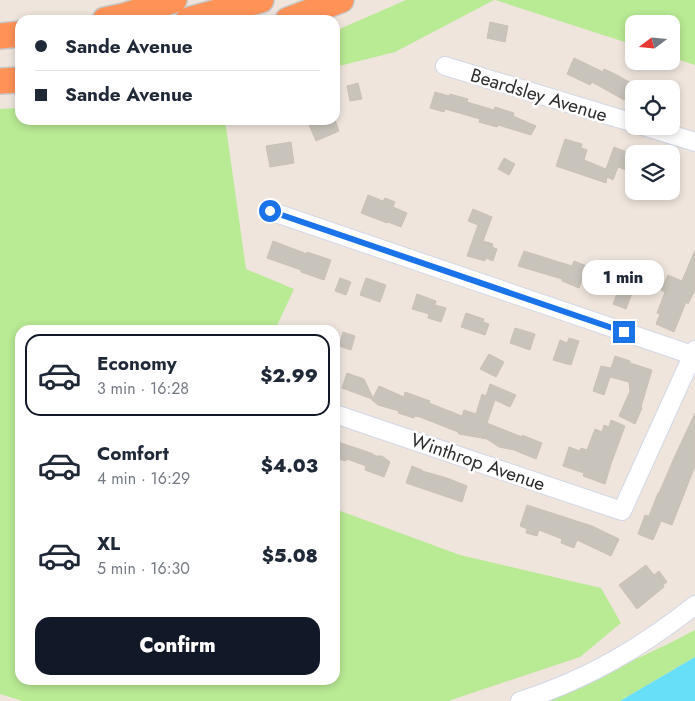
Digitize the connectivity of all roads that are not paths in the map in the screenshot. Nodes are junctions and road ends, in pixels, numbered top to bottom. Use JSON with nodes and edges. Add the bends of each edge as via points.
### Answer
{"nodes":[{"id":1,"x":174,"y":0,"type":"edge"},
{"id":2,"x":261,"y":0,"type":"edge"},
{"id":3,"x":342,"y":0,"type":"edge"},
{"id":4,"x":127,"y":15,"type":"edge"},
{"id":5,"x":206,"y":15,"type":"edge"},
{"id":6,"x":302,"y":15,"type":"edge"},
{"id":7,"x":15,"y":34,"type":"edge"},
{"id":8,"x":0,"y":36,"type":"edge"},
{"id":9,"x":15,"y":47,"type":"edge"},
{"id":10,"x":0,"y":48,"type":"edge"},
{"id":11,"x":445,"y":66,"type":"dead end"},
{"id":12,"x":15,"y":80,"type":"edge"},
{"id":13,"x":0,"y":81,"type":"edge"},
{"id":14,"x":625,"y":121,"type":"edge"},
{"id":15,"x":672,"y":135,"type":"edge"},
{"id":16,"x":695,"y":142,"type":"edge"},
{"id":17,"x":270,"y":211,"type":"dead end"},
{"id":18,"x":694,"y":354,"type":"edge"},
{"id":19,"x":340,"y":416,"type":"edge"},
{"id":20,"x":695,"y":605,"type":"edge"},
{"id":21,"x":520,"y":701,"type":"edge"}],
"edges":[{"from":1,"to":4,"type":"highway"},
{"from":2,"to":5,"type":"highway"},
{"from":3,"to":6,"type":"highway"},
{"from":7,"to":8,"type":"highway"},
{"from":9,"to":10,"type":"highway"},
{"from":11,"to":14,"type":"street","name":"Beardsley Avenue"},
{"from":12,"to":13,"type":"highway"},
{"from":15,"to":16,"type":"street"},
{"from":17,"to":18,"type":"street"},
{"from":18,"to":19,"type":"street","name":"Winthrop Avenue","via":[[622,511]]},
{"from":20,"to":21,"type":"street","via":[[605,666]]}]}
